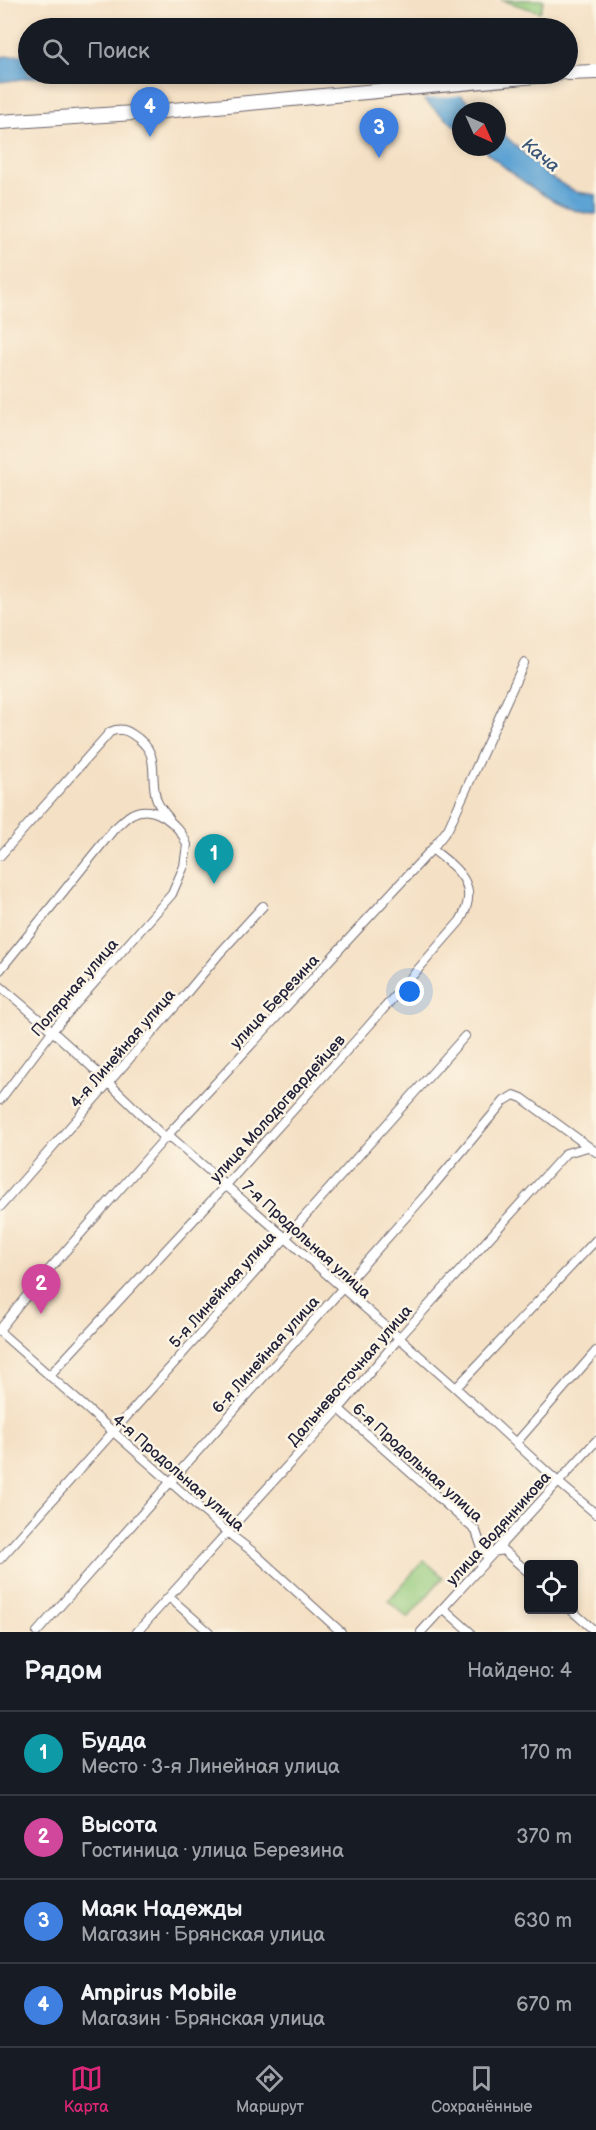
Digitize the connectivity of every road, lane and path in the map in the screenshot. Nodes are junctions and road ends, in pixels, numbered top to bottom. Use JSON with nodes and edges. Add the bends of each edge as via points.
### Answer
{"nodes":[{"id":1,"x":596,"y":72,"type":"edge"},
{"id":2,"x":578,"y":73,"type":"edge"},
{"id":3,"x":451,"y":84,"type":"edge"},
{"id":4,"x":0,"y":122,"type":"edge"},
{"id":5,"x":524,"y":663,"type":"dead end"},
{"id":6,"x":170,"y":819,"type":"junction"},
{"id":7,"x":432,"y":849,"type":"junction"},
{"id":8,"x":0,"y":856,"type":"edge"},
{"id":9,"x":263,"y":906,"type":"dead end"},
{"id":10,"x":0,"y":970,"type":"edge"},
{"id":11,"x":0,"y":986,"type":"edge"},
{"id":12,"x":53,"y":1030,"type":"junction"},
{"id":13,"x":465,"y":1036,"type":"dead end"},
{"id":14,"x":110,"y":1083,"type":"junction"},
{"id":15,"x":0,"y":1100,"type":"edge"},
{"id":16,"x":165,"y":1138,"type":"junction"},
{"id":17,"x":588,"y":1147,"type":"junction"},
{"id":18,"x":596,"y":1152,"type":"edge"},
{"id":19,"x":226,"y":1185,"type":"junction"},
{"id":20,"x":0,"y":1207,"type":"edge"},
{"id":21,"x":286,"y":1238,"type":"junction"},
{"id":22,"x":596,"y":1240,"type":"edge"},
{"id":23,"x":342,"y":1289,"type":"junction"},
{"id":24,"x":0,"y":1331,"type":"edge"},
{"id":25,"x":399,"y":1338,"type":"junction"},
{"id":26,"x":596,"y":1351,"type":"edge"},
{"id":27,"x":49,"y":1376,"type":"junction"},
{"id":28,"x":456,"y":1388,"type":"junction"},
{"id":29,"x":339,"y":1409,"type":"junction"},
{"id":30,"x":112,"y":1432,"type":"junction"},
{"id":31,"x":596,"y":1441,"type":"edge"},
{"id":32,"x":516,"y":1443,"type":"junction"},
{"id":33,"x":170,"y":1482,"type":"junction"},
{"id":34,"x":558,"y":1482,"type":"junction"},
{"id":35,"x":596,"y":1514,"type":"edge"},
{"id":36,"x":227,"y":1532,"type":"junction"},
{"id":37,"x":495,"y":1553,"type":"junction"},
{"id":38,"x":0,"y":1559,"type":"edge"},
{"id":39,"x":524,"y":1568,"type":"edge"},
{"id":40,"x":169,"y":1597,"type":"junction"},
{"id":41,"x":443,"y":1608,"type":"junction"},
{"id":42,"x":576,"y":1614,"type":"edge"},
{"id":43,"x":37,"y":1632,"type":"edge"},
{"id":44,"x":137,"y":1632,"type":"edge"},
{"id":45,"x":209,"y":1632,"type":"edge"},
{"id":46,"x":341,"y":1632,"type":"edge"},
{"id":47,"x":421,"y":1632,"type":"edge"},
{"id":48,"x":470,"y":1632,"type":"edge"},
{"id":49,"x":596,"y":1632,"type":"edge"}],
"edges":[{"from":1,"to":2,"type":"highway"},
{"from":3,"to":4,"type":"highway"},
{"from":5,"to":7,"type":"street","name":"улица Березина","via":[[448,829]]},
{"from":6,"to":8,"type":"street","via":[[156,797],[150,750],[130,732],[117,729],[110,732]]},
{"from":6,"to":10,"type":"street","via":[[148,810],[133,813],[114,829]]},
{"from":6,"to":12,"type":"street","name":"Полярная улица","via":[[187,845],[184,866],[172,894]]},
{"from":7,"to":16,"type":"street","name":"улица Березина"},
{"from":7,"to":19,"type":"street","name":"улица Молодогвардейцев","via":[[459,871],[467,884],[467,910]]},
{"from":9,"to":14,"type":"street","name":"4-я Линейная улица"},
{"from":11,"to":12,"type":"street","name":"7-я Продольная улица"},
{"from":12,"to":14,"type":"street","name":"7-я Продольная улица"},
{"from":12,"to":15,"type":"street","name":"Полярная улица"},
{"from":13,"to":21,"type":"street","name":"5-я Линейная улица"},
{"from":14,"to":16,"type":"street","name":"7-я Продольная улица"},
{"from":14,"to":20,"type":"street","name":"4-я Линейная улица"},
{"from":16,"to":19,"type":"street","name":"7-я Продольная улица","via":[[172,1138]]},
{"from":16,"to":24,"type":"street","name":"улица Березина"},
{"from":17,"to":18,"type":"street"},
{"from":17,"to":23,"type":"street","name":"6-я Линейная улица","via":[[514,1095],[504,1101]]},
{"from":17,"to":25,"type":"street","name":"Дальневосточная улица","via":[[566,1153]]},
{"from":19,"to":21,"type":"street","name":"7-я Продольная улица"},
{"from":19,"to":27,"type":"street","name":"улица Молодогвардейцев"},
{"from":21,"to":23,"type":"street","name":"7-я Продольная улица"},
{"from":21,"to":30,"type":"street","name":"5-я Линейная улица"},
{"from":22,"to":28,"type":"street"},
{"from":23,"to":25,"type":"street","name":"7-я Продольная улица"},
{"from":23,"to":33,"type":"street","name":"6-я Линейная улица"},
{"from":24,"to":27,"type":"street","name":"4-я Продольная улица"},
{"from":25,"to":28,"type":"street","name":"7-я Продольная улица"},
{"from":25,"to":29,"type":"street","name":"Дальневосточная улица"},
{"from":26,"to":32,"type":"street"},
{"from":27,"to":30,"type":"street","name":"4-я Продольная улица"},
{"from":28,"to":32,"type":"street","name":"7-я Продольная улица"},
{"from":29,"to":36,"type":"street","name":"Дальневосточная улица"},
{"from":29,"to":37,"type":"street","name":"6-я Продольная улица","via":[[476,1531],[484,1554]]},
{"from":30,"to":33,"type":"street","name":"4-я Продольная улица"},
{"from":30,"to":38,"type":"street","name":"5-я Линейная улица"},
{"from":31,"to":34,"type":"street","name":"улица Водянникова"},
{"from":32,"to":34,"type":"street","name":"7-я Продольная улица"},
{"from":33,"to":36,"type":"street","name":"4-я Продольная улица"},
{"from":33,"to":43,"type":"street","name":"6-я Линейная улица"},
{"from":34,"to":35,"type":"street","name":"7-я Продольная улица"},
{"from":34,"to":37,"type":"street","name":"улица Водянникова"},
{"from":36,"to":40,"type":"street","name":"Дальневосточная улица"},
{"from":36,"to":46,"type":"street","name":"4-я Продольная улица"},
{"from":37,"to":39,"type":"street","name":"6-я Продольная улица","via":[[503,1550]]},
{"from":37,"to":41,"type":"street","name":"улица Водянникова"},
{"from":40,"to":44,"type":"street","name":"Дальневосточная улица"},
{"from":40,"to":45,"type":"street"},
{"from":41,"to":47,"type":"street","name":"улица Водянникова"},
{"from":41,"to":48,"type":"street"},
{"from":42,"to":49,"type":"street"}]}
